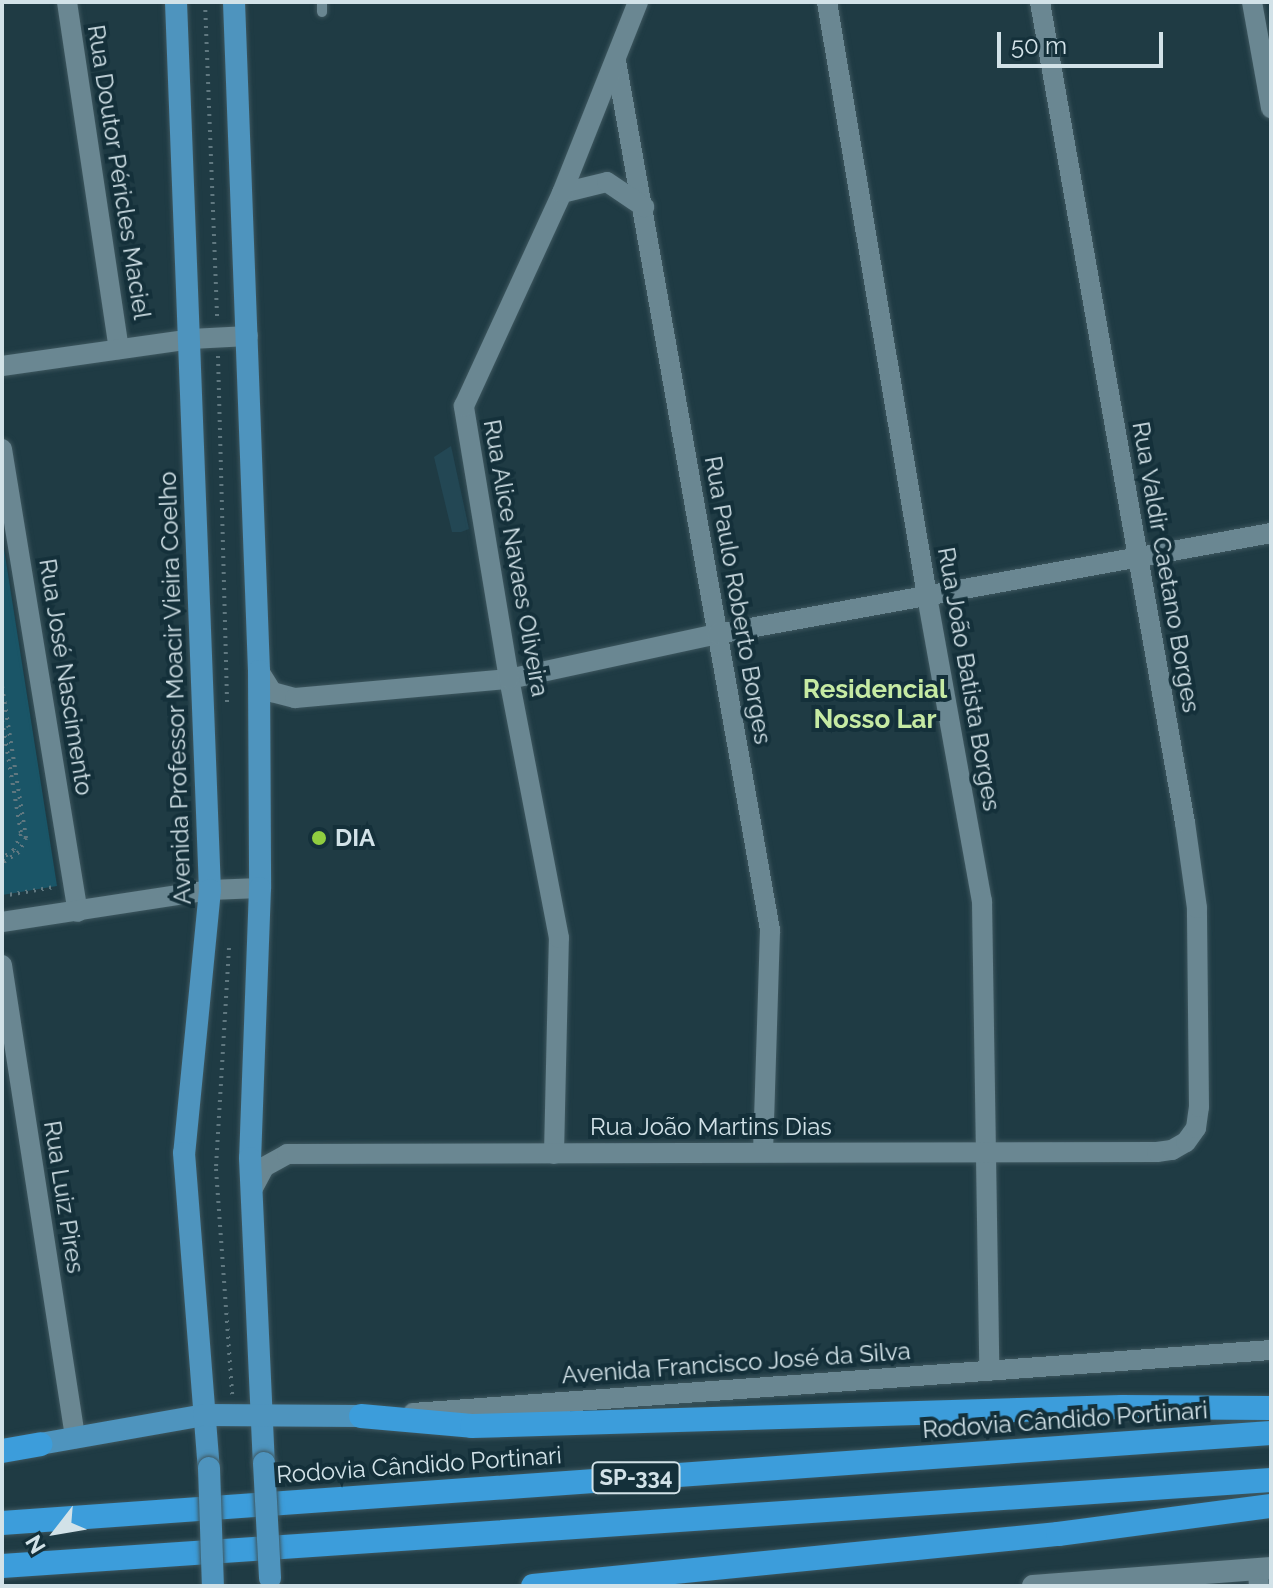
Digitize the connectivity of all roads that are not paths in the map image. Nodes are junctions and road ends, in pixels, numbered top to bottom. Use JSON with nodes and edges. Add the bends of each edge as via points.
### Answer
{"nodes":[{"id":1,"x":67,"y":2,"type":"edge"},
{"id":2,"x":176,"y":2,"type":"edge"},
{"id":3,"x":234,"y":2,"type":"edge"},
{"id":4,"x":638,"y":2,"type":"edge"},
{"id":5,"x":827,"y":2,"type":"edge"},
{"id":6,"x":1040,"y":2,"type":"edge"},
{"id":7,"x":1252,"y":2,"type":"edge"},
{"id":8,"x":616,"y":60,"type":"junction"},
{"id":9,"x":1271,"y":108,"type":"edge"},
{"id":10,"x":562,"y":193,"type":"junction"},
{"id":11,"x":644,"y":207,"type":"junction"},
{"id":12,"x":248,"y":336,"type":"junction"},
{"id":13,"x":191,"y":339,"type":"junction"},
{"id":14,"x":119,"y":349,"type":"junction"},
{"id":15,"x":2,"y":366,"type":"edge"},
{"id":16,"x":2,"y":449,"type":"edge"},
{"id":17,"x":1271,"y":533,"type":"edge"},
{"id":18,"x":1137,"y":557,"type":"junction"},
{"id":19,"x":927,"y":596,"type":"junction"},
{"id":20,"x":717,"y":634,"type":"junction"},
{"id":21,"x":259,"y":671,"type":"junction"},
{"id":22,"x":509,"y":679,"type":"junction"},
{"id":23,"x":260,"y":888,"type":"junction"},
{"id":24,"x":210,"y":890,"type":"junction"},
{"id":25,"x":78,"y":912,"type":"junction"},
{"id":26,"x":2,"y":922,"type":"edge"},
{"id":27,"x":2,"y":965,"type":"edge"},
{"id":28,"x":1186,"y":1142,"type":"joint"},
{"id":29,"x":763,"y":1152,"type":"junction"},
{"id":30,"x":554,"y":1154,"type":"junction"},
{"id":31,"x":985,"y":1155,"type":"junction"},
{"id":32,"x":252,"y":1190,"type":"junction"},
{"id":33,"x":1271,"y":1350,"type":"edge"},
{"id":34,"x":989,"y":1371,"type":"junction"},
{"id":35,"x":1271,"y":1408,"type":"edge"},
{"id":36,"x":261,"y":1414,"type":"junction"},
{"id":37,"x":204,"y":1415,"type":"junction"},
{"id":38,"x":361,"y":1416,"type":"junction"},
{"id":39,"x":1271,"y":1433,"type":"edge"},
{"id":40,"x":75,"y":1438,"type":"junction"},
{"id":41,"x":2,"y":1443,"type":"edge"},
{"id":42,"x":40,"y":1444,"type":"junction"},
{"id":43,"x":2,"y":1451,"type":"edge"},
{"id":44,"x":1271,"y":1480,"type":"edge"},
{"id":45,"x":1271,"y":1506,"type":"edge"},
{"id":46,"x":2,"y":1523,"type":"edge"},
{"id":47,"x":2,"y":1566,"type":"edge"},
{"id":48,"x":1263,"y":1574,"type":"edge"},
{"id":49,"x":270,"y":1582,"type":"edge"},
{"id":50,"x":1061,"y":1585,"type":"edge"},
{"id":51,"x":213,"y":1586,"type":"edge"},
{"id":52,"x":533,"y":1586,"type":"edge"},
{"id":53,"x":1033,"y":1586,"type":"edge"}],
"edges":[{"from":1,"to":14,"type":"street","name":"Rua Doutor Péricles Maciel"},
{"from":2,"to":13,"type":"main road","name":"Avenida Professor Moacir Vieira Coelho"},
{"from":3,"to":12,"type":"main road"},
{"from":4,"to":8,"type":"street","name":"Rua Alice Navaes Oliveira"},
{"from":5,"to":19,"type":"street","name":"Rua João Batista Borges"},
{"from":6,"to":18,"type":"street","name":"Rua Valdir Caetano Borges"},
{"from":7,"to":9,"type":"street"},
{"from":8,"to":10,"type":"street","name":"Rua Alice Navaes Oliveira"},
{"from":8,"to":11,"type":"street","name":"Rua Paulo Roberto Borges"},
{"from":10,"to":11,"type":"street","via":[[607,182]]},
{"from":10,"to":22,"type":"street","name":"Rua Alice Navaes Oliveira","via":[[464,406]]},
{"from":11,"to":20,"type":"street","name":"Rua Paulo Roberto Borges"},
{"from":12,"to":13,"type":"street"},
{"from":12,"to":21,"type":"main road"},
{"from":13,"to":14,"type":"street"},
{"from":13,"to":24,"type":"main road","name":"Avenida Professor Moacir Vieira Coelho"},
{"from":14,"to":15,"type":"street"},
{"from":16,"to":25,"type":"street","name":"Rua José Nascimento"},
{"from":17,"to":18,"type":"street"},
{"from":18,"to":19,"type":"street"},
{"from":18,"to":28,"type":"street","name":"Rua Valdir Caetano Borges","via":[[1197,908],[1199,1107],[1196,1128]]},
{"from":19,"to":20,"type":"street"},
{"from":19,"to":31,"type":"street","name":"Rua João Batista Borges","via":[[982,901]]},
{"from":20,"to":22,"type":"street"},
{"from":20,"to":29,"type":"street","name":"Rua Paulo Roberto Borges","via":[[770,930]]},
{"from":21,"to":22,"type":"street","via":[[272,692],[295,698]]},
{"from":21,"to":23,"type":"main road"},
{"from":22,"to":30,"type":"street","name":"Rua Alice Navaes Oliveira","via":[[559,938]]},
{"from":23,"to":24,"type":"street"},
{"from":23,"to":32,"type":"main road"},
{"from":24,"to":25,"type":"street"},
{"from":24,"to":37,"type":"main road","name":"Avenida Professor Moacir Vieira Coelho","via":[[184,1153]]},
{"from":25,"to":26,"type":"street"},
{"from":27,"to":40,"type":"street","name":"Rua Luiz Pires"},
{"from":28,"to":31,"type":"street","name":"Rua João Martins Dias","via":[[1157,1152]]},
{"from":29,"to":30,"type":"street","name":"Rua João Martins Dias"},
{"from":29,"to":31,"type":"street","name":"Rua João Martins Dias"},
{"from":30,"to":32,"type":"street","name":"Rua João Martins Dias","via":[[287,1154],[264,1167]]},
{"from":31,"to":34,"type":"street","name":"Rua João Batista Borges"},
{"from":32,"to":36,"type":"main road"},
{"from":33,"to":34,"type":"street","name":"Avenida Francisco José da Silva"},
{"from":34,"to":38,"type":"street","name":"Avenida Francisco José da Silva"},
{"from":35,"to":38,"type":"highway","via":[[1077,1408],[472,1426]]},
{"from":36,"to":37,"type":"main road","name":"Avenida Francisco José da Silva"},
{"from":36,"to":38,"type":"main road","name":"Avenida Francisco José da Silva"},
{"from":36,"to":49,"type":"main road","bridge":true},
{"from":37,"to":40,"type":"main road","name":"Avenida Francisco José da Silva"},
{"from":37,"to":51,"type":"main road","name":"Avenida Professor Moacir Vieira Coelho","bridge":true},
{"from":39,"to":46,"type":"highway","name":"Rodovia Cândido Portinari","number":"SP-334"},
{"from":40,"to":42,"type":"main road","name":"Avenida Francisco José da Silva"},
{"from":41,"to":42,"type":"street"},
{"from":42,"to":43,"type":"highway"},
{"from":44,"to":47,"type":"highway","number":"SP-334"},
{"from":45,"to":52,"type":"highway","via":[[1058,1534]]},
{"from":48,"to":50,"type":"street"},
{"from":50,"to":53,"type":"street"}]}
